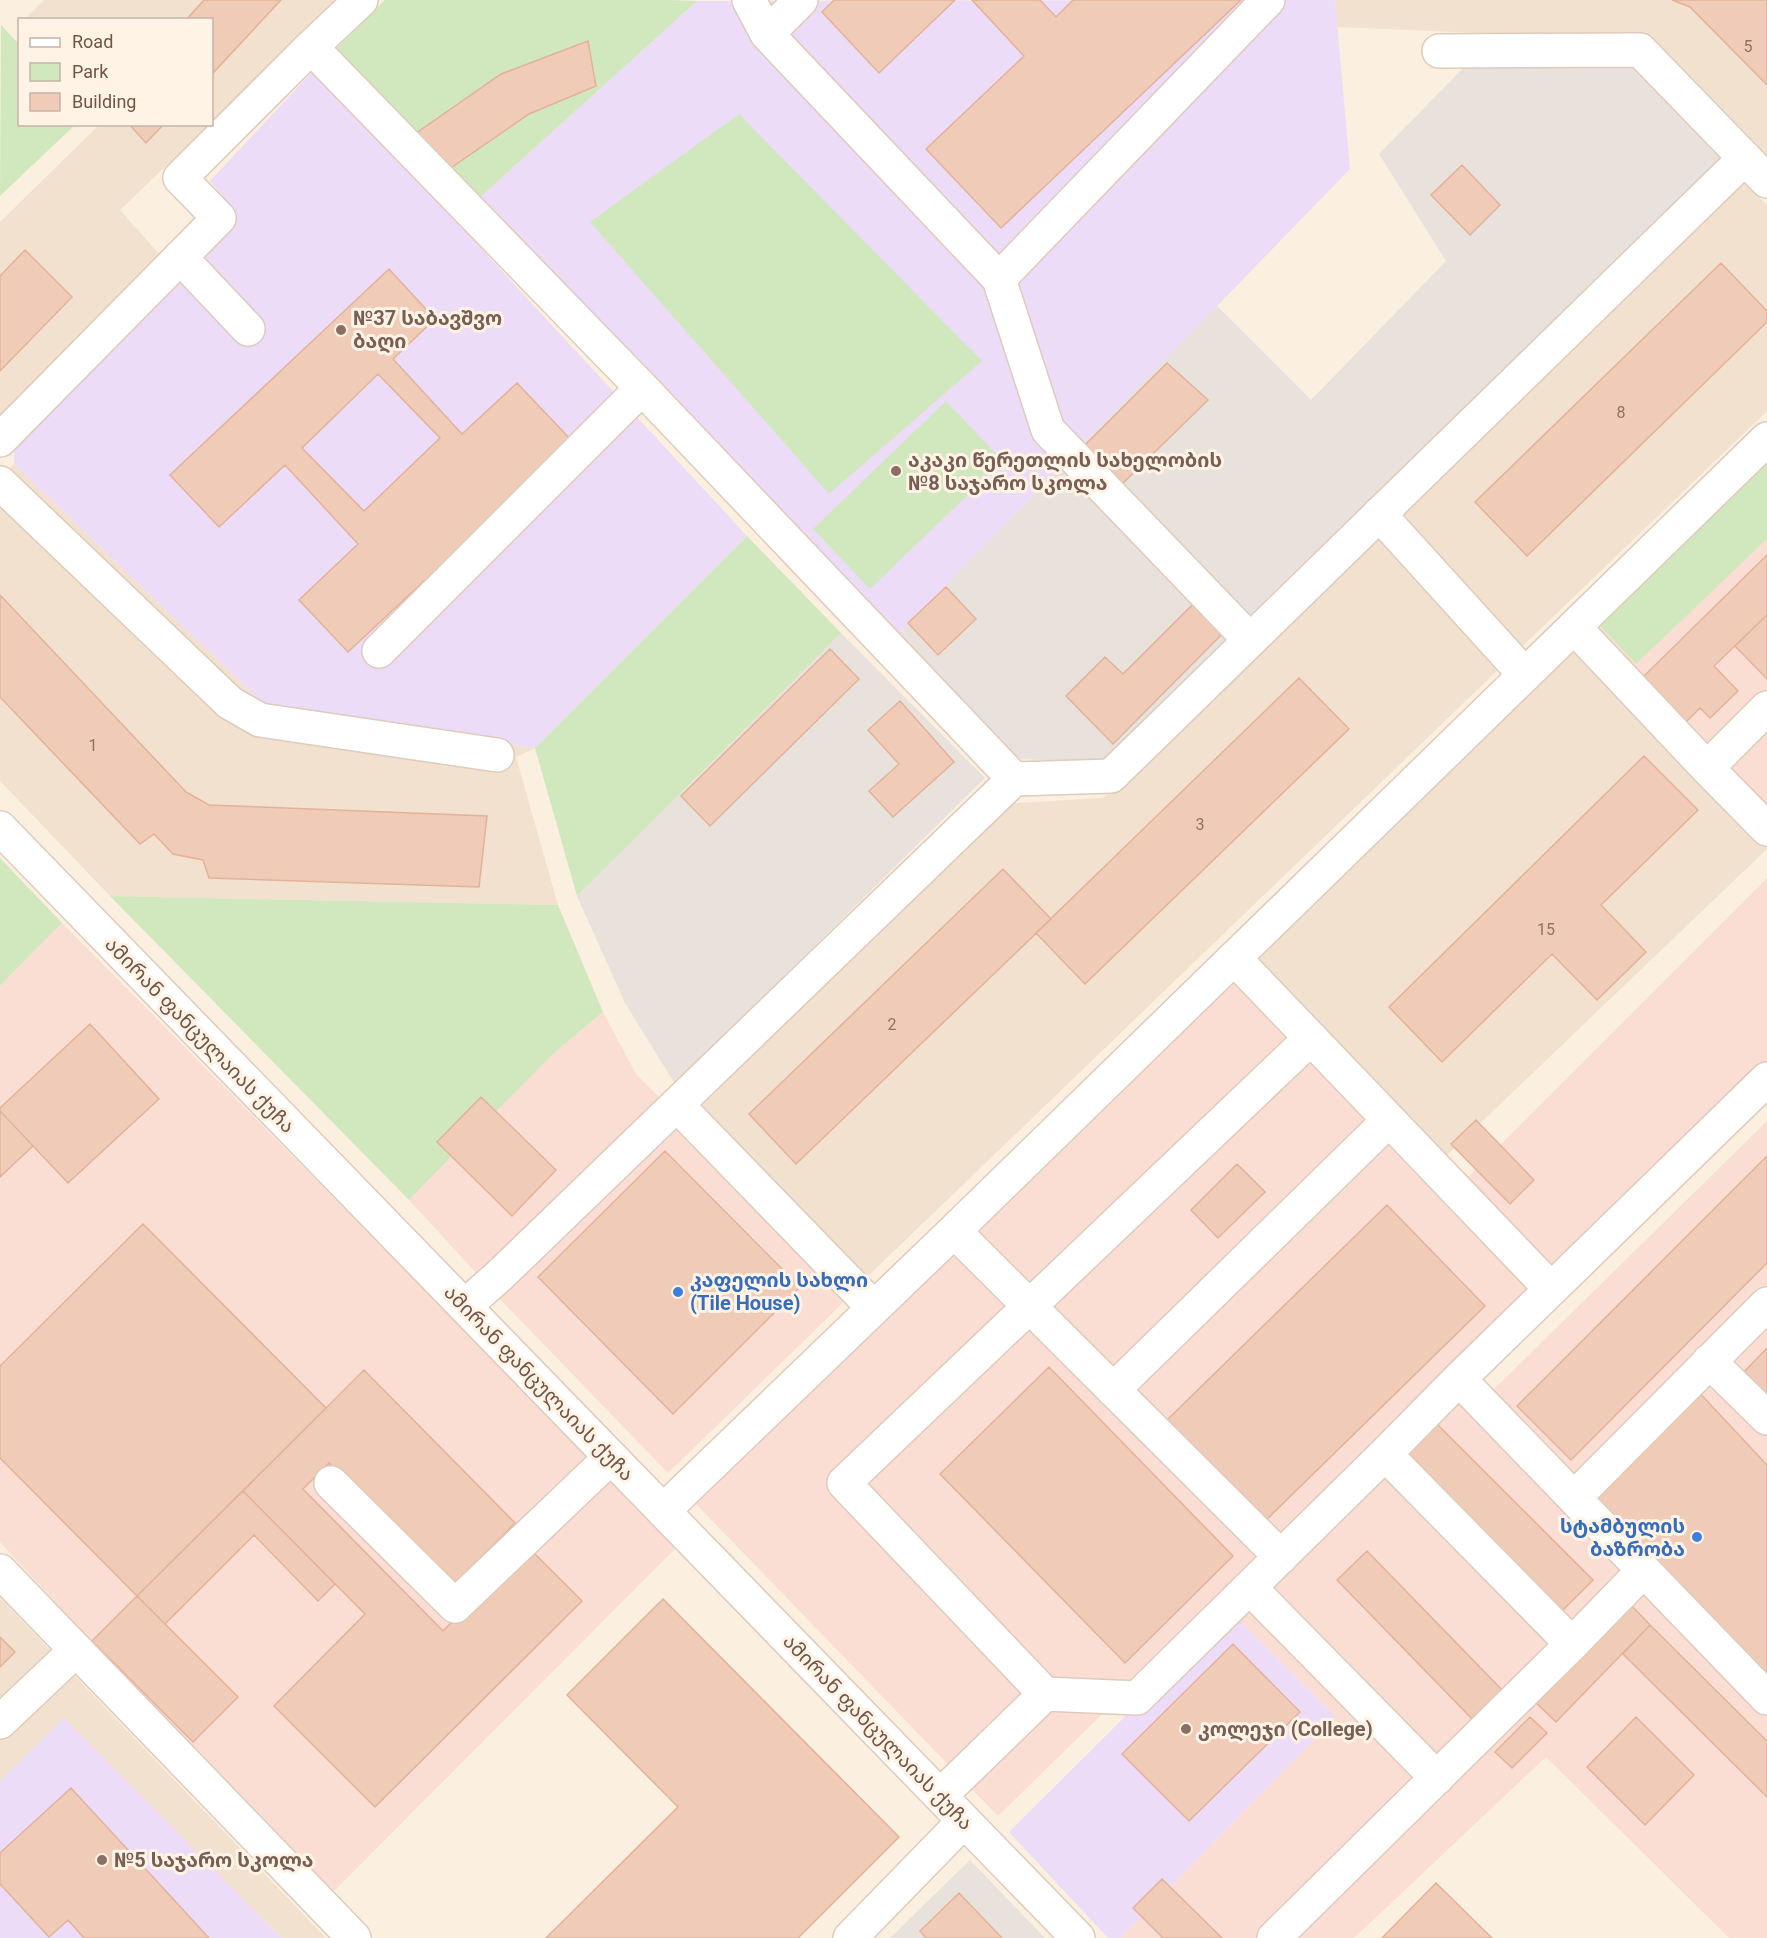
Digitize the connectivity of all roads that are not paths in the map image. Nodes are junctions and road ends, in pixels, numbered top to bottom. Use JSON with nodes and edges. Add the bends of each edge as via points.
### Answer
{"nodes":[{"id":1,"x":361,"y":0,"type":"edge"},
{"id":2,"x":749,"y":0,"type":"edge"},
{"id":3,"x":801,"y":0,"type":"edge"},
{"id":4,"x":1268,"y":0,"type":"edge"},
{"id":5,"x":767,"y":34,"type":"junction"},
{"id":6,"x":311,"y":47,"type":"junction"},
{"id":7,"x":1439,"y":51,"type":"dead end"},
{"id":8,"x":1756,"y":169,"type":"edge"},
{"id":9,"x":180,"y":257,"type":"junction"},
{"id":10,"x":999,"y":279,"type":"junction"},
{"id":11,"x":248,"y":329,"type":"dead end"},
{"id":12,"x":642,"y":388,"type":"junction"},
{"id":13,"x":1767,"y":439,"type":"edge"},
{"id":14,"x":0,"y":440,"type":"edge"},
{"id":15,"x":0,"y":483,"type":"edge"},
{"id":16,"x":1379,"y":514,"type":"junction"},
{"id":17,"x":1574,"y":627,"type":"junction"},
{"id":18,"x":1250,"y":639,"type":"junction"},
{"id":19,"x":379,"y":651,"type":"dead end"},
{"id":20,"x":1525,"y":675,"type":"junction"},
{"id":21,"x":1767,"y":708,"type":"edge"},
{"id":22,"x":497,"y":754,"type":"dead end"},
{"id":23,"x":1707,"y":768,"type":"junction"},
{"id":24,"x":1014,"y":779,"type":"junction"},
{"id":25,"x":0,"y":828,"type":"edge"},
{"id":26,"x":1767,"y":829,"type":"edge"},
{"id":27,"x":1234,"y":958,"type":"junction"},
{"id":28,"x":1311,"y":1038,"type":"junction"},
{"id":29,"x":1767,"y":1079,"type":"edge"},
{"id":30,"x":677,"y":1105,"type":"junction"},
{"id":31,"x":1389,"y":1120,"type":"junction"},
{"id":32,"x":954,"y":1231,"type":"junction"},
{"id":33,"x":1551,"y":1289,"type":"junction"},
{"id":34,"x":1767,"y":1304,"type":"edge"},
{"id":35,"x":465,"y":1306,"type":"junction"},
{"id":36,"x":1029,"y":1306,"type":"junction"},
{"id":37,"x":874,"y":1308,"type":"junction"},
{"id":38,"x":1709,"y":1362,"type":"junction"},
{"id":39,"x":1459,"y":1379,"type":"junction"},
{"id":40,"x":1113,"y":1390,"type":"junction"},
{"id":41,"x":1767,"y":1418,"type":"edge"},
{"id":42,"x":1385,"y":1454,"type":"junction"},
{"id":43,"x":611,"y":1457,"type":"junction"},
{"id":44,"x":331,"y":1483,"type":"dead end"},
{"id":45,"x":1574,"y":1498,"type":"junction"},
{"id":46,"x":663,"y":1511,"type":"junction"},
{"id":47,"x":1281,"y":1557,"type":"junction"},
{"id":48,"x":0,"y":1571,"type":"edge"},
{"id":49,"x":1643,"y":1571,"type":"junction"},
{"id":50,"x":1250,"y":1588,"type":"junction"},
{"id":51,"x":1572,"y":1644,"type":"junction"},
{"id":52,"x":76,"y":1650,"type":"junction"},
{"id":53,"x":1044,"y":1694,"type":"junction"},
{"id":54,"x":1767,"y":1698,"type":"edge"},
{"id":55,"x":0,"y":1722,"type":"edge"},
{"id":56,"x":1437,"y":1778,"type":"junction"},
{"id":57,"x":940,"y":1796,"type":"junction"},
{"id":58,"x":964,"y":1821,"type":"junction"},
{"id":59,"x":354,"y":1938,"type":"edge"},
{"id":60,"x":850,"y":1938,"type":"edge"},
{"id":61,"x":1078,"y":1938,"type":"edge"},
{"id":62,"x":1274,"y":1938,"type":"edge"}],
"edges":[{"from":1,"to":6,"type":"street"},
{"from":2,"to":5,"type":"street"},
{"from":3,"to":5,"type":"street"},
{"from":4,"to":10,"type":"street"},
{"from":5,"to":10,"type":"street"},
{"from":6,"to":9,"type":"street","via":[[180,178],[219,218]]},
{"from":6,"to":12,"type":"street"},
{"from":7,"to":8,"type":"street","via":[[1640,50]]},
{"from":8,"to":16,"type":"street"},
{"from":9,"to":11,"type":"street"},
{"from":9,"to":14,"type":"street"},
{"from":10,"to":18,"type":"street","via":[[1048,430]]},
{"from":12,"to":19,"type":"street"},
{"from":12,"to":24,"type":"street"},
{"from":13,"to":17,"type":"street"},
{"from":15,"to":22,"type":"street","via":[[230,703],[260,720]]},
{"from":16,"to":18,"type":"street"},
{"from":16,"to":20,"type":"street"},
{"from":17,"to":20,"type":"street"},
{"from":17,"to":23,"type":"street"},
{"from":18,"to":24,"type":"street","via":[[1111,776]]},
{"from":20,"to":27,"type":"street"},
{"from":21,"to":23,"type":"street"},
{"from":23,"to":26,"type":"street"},
{"from":24,"to":30,"type":"street"},
{"from":25,"to":35,"type":"street","name":"ამირან ფანცულაიას ქუჩა"},
{"from":27,"to":28,"type":"street"},
{"from":27,"to":32,"type":"street"},
{"from":28,"to":31,"type":"street"},
{"from":28,"to":36,"type":"street"},
{"from":29,"to":33,"type":"street"},
{"from":30,"to":35,"type":"street"},
{"from":30,"to":37,"type":"street"},
{"from":31,"to":33,"type":"street"},
{"from":31,"to":40,"type":"street"},
{"from":32,"to":36,"type":"street"},
{"from":32,"to":37,"type":"street"},
{"from":33,"to":39,"type":"street"},
{"from":34,"to":38,"type":"street"},
{"from":35,"to":43,"type":"street","name":"ამირან ფანცულაიას ქუჩა"},
{"from":36,"to":40,"type":"street"},
{"from":36,"to":53,"type":"street","via":[[844,1482]]},
{"from":37,"to":46,"type":"street"},
{"from":38,"to":41,"type":"street"},
{"from":38,"to":45,"type":"street"},
{"from":39,"to":42,"type":"street"},
{"from":39,"to":45,"type":"street"},
{"from":40,"to":47,"type":"street"},
{"from":42,"to":47,"type":"street"},
{"from":42,"to":51,"type":"street"},
{"from":43,"to":44,"type":"street","via":[[455,1606]]},
{"from":43,"to":46,"type":"street","name":"ამირან ფანცულაიას ქუჩა"},
{"from":45,"to":49,"type":"street"},
{"from":46,"to":57,"type":"street","name":"ამირან ფანცულაიას ქუჩა"},
{"from":47,"to":50,"type":"street"},
{"from":48,"to":52,"type":"street"},
{"from":49,"to":51,"type":"street"},
{"from":49,"to":54,"type":"street"},
{"from":50,"to":53,"type":"street","via":[[1137,1698]]},
{"from":50,"to":56,"type":"street"},
{"from":51,"to":56,"type":"street"},
{"from":52,"to":55,"type":"street"},
{"from":52,"to":59,"type":"street"},
{"from":53,"to":57,"type":"street"},
{"from":56,"to":62,"type":"street"},
{"from":57,"to":58,"type":"street","name":"ამირან ფანცულაიას ქუჩა"},
{"from":58,"to":60,"type":"street"},
{"from":58,"to":61,"type":"street","name":"ამირან ფანცულაიას ქუჩა"}]}
